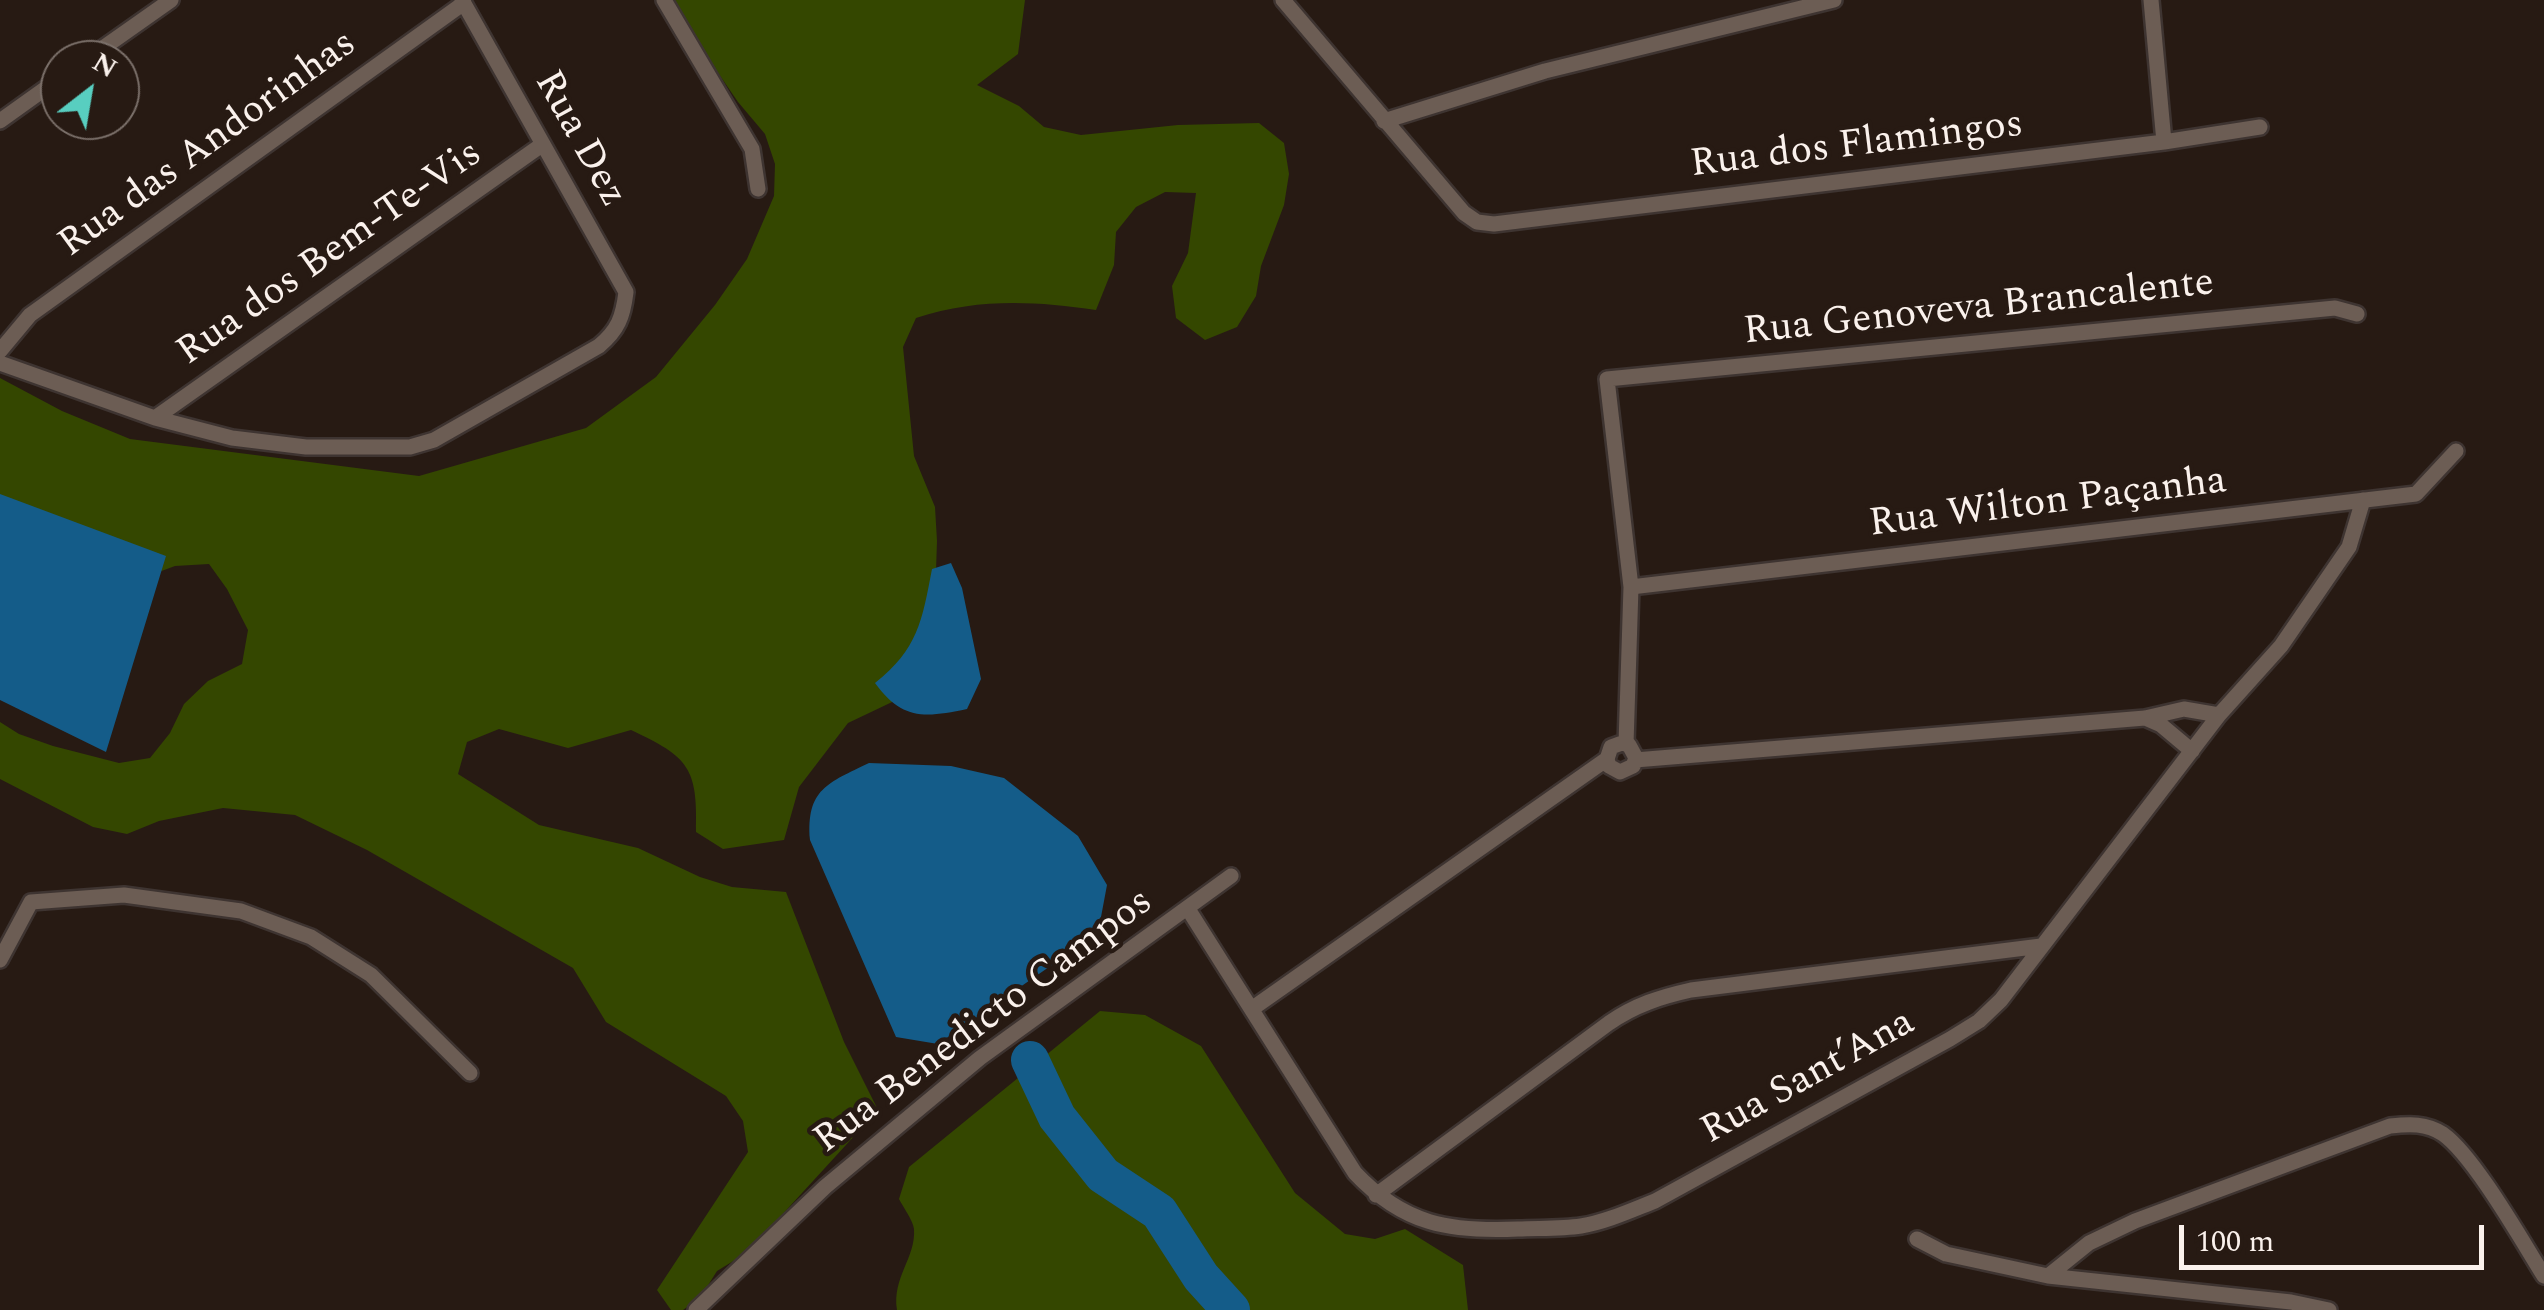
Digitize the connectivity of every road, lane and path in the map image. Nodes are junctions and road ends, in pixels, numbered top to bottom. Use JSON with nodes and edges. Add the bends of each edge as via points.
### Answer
{"nodes":[{"id":1,"x":171,"y":0,"type":"edge"},
{"id":2,"x":664,"y":0,"type":"edge"},
{"id":3,"x":1284,"y":0,"type":"edge"},
{"id":4,"x":1834,"y":0,"type":"edge"},
{"id":5,"x":2151,"y":0,"type":"edge"},
{"id":6,"x":463,"y":1,"type":"edge"},
{"id":7,"x":114,"y":40,"type":"edge"},
{"id":8,"x":40,"y":92,"type":"edge"},
{"id":9,"x":0,"y":121,"type":"edge"},
{"id":10,"x":1384,"y":121,"type":"junction"},
{"id":11,"x":2260,"y":127,"type":"dead end"},
{"id":12,"x":2164,"y":142,"type":"junction"},
{"id":13,"x":543,"y":144,"type":"junction"},
{"id":14,"x":758,"y":189,"type":"dead end"},
{"id":15,"x":2357,"y":314,"type":"dead end"},
{"id":16,"x":0,"y":351,"type":"edge"},
{"id":17,"x":0,"y":363,"type":"edge"},
{"id":18,"x":155,"y":418,"type":"junction"},
{"id":19,"x":2456,"y":451,"type":"dead end"},
{"id":20,"x":2363,"y":500,"type":"junction"},
{"id":21,"x":1631,"y":587,"type":"junction"},
{"id":22,"x":2219,"y":715,"type":"junction"},
{"id":23,"x":2144,"y":718,"type":"junction"},
{"id":24,"x":1626,"y":744,"type":"junction"},
{"id":25,"x":2192,"y":750,"type":"junction"},
{"id":26,"x":1606,"y":759,"type":"junction"},
{"id":27,"x":1635,"y":760,"type":"junction"},
{"id":28,"x":1232,"y":876,"type":"dead end"},
{"id":29,"x":1188,"y":909,"type":"junction"},
{"id":30,"x":2041,"y":946,"type":"junction"},
{"id":31,"x":0,"y":960,"type":"edge"},
{"id":32,"x":1253,"y":1008,"type":"junction"},
{"id":33,"x":470,"y":1073,"type":"dead end"},
{"id":34,"x":1376,"y":1195,"type":"junction"},
{"id":35,"x":1917,"y":1238,"type":"dead end"},
{"id":36,"x":2048,"y":1276,"type":"junction"},
{"id":37,"x":2544,"y":1276,"type":"edge"},
{"id":38,"x":696,"y":1310,"type":"edge"},
{"id":39,"x":2329,"y":1310,"type":"edge"}],
"edges":[{"from":1,"to":7,"type":"street"},
{"from":2,"to":14,"type":"street","via":[[752,149]]},
{"from":3,"to":10,"type":"street"},
{"from":4,"to":10,"type":"street","via":[[1545,71]]},
{"from":5,"to":12,"type":"street"},
{"from":6,"to":13,"type":"street","name":"Rua Dez"},
{"from":6,"to":16,"type":"street","name":"Rua das Andorinhas","via":[[30,315]]},
{"from":8,"to":9,"type":"street"},
{"from":10,"to":12,"type":"street","name":"Rua dos Flamingos","via":[[1464,212],[1494,224]]},
{"from":11,"to":12,"type":"street","name":"Rua dos Flamingos"},
{"from":13,"to":18,"type":"street","name":"Rua dos Bem-Te-Vis"},
{"from":13,"to":18,"type":"street","name":"Rua Dez","via":[[626,292],[624,314],[599,346],[410,448],[232,438]]},
{"from":15,"to":21,"type":"street","name":"Rua Genoveva Brancalente","via":[[2335,308],[1607,379]]},
{"from":17,"to":18,"type":"street"},
{"from":19,"to":20,"type":"street","name":"Rua Wilton Paçanha","via":[[2416,494]]},
{"from":20,"to":21,"type":"street","name":"Rua Wilton Paçanha"},
{"from":20,"to":22,"type":"street","name":"Rua Sant’Ana","via":[[2349,547],[2281,646]]},
{"from":21,"to":24,"type":"street"},
{"from":22,"to":23,"type":"street","via":[[2184,709]]},
{"from":22,"to":25,"type":"street","name":"Rua Sant’Ana"},
{"from":23,"to":25,"type":"street"},
{"from":23,"to":27,"type":"street"},
{"from":24,"to":26,"type":"street","via":[[1610,748]]},
{"from":24,"to":27,"type":"street"},
{"from":25,"to":30,"type":"street","name":"Rua Sant’Ana"},
{"from":26,"to":27,"type":"street","via":[[1620,772]]},
{"from":26,"to":32,"type":"street"},
{"from":28,"to":29,"type":"street","name":"Rua Benedicto Campos"},
{"from":29,"to":32,"type":"street","name":"Rua Sant’Ana"},
{"from":29,"to":38,"type":"street","name":"Rua Benedicto Campos","via":[[980,1058],[824,1187]]},
{"from":30,"to":34,"type":"street","via":[[1656,998],[1609,1023]]},
{"from":30,"to":34,"type":"street","name":"Rua Sant’Ana","via":[[1979,1020],[1656,1201],[1582,1226],[1482,1231],[1428,1223]]},
{"from":31,"to":33,"type":"street","via":[[31,902],[124,895],[241,911],[310,936],[371,975]]},
{"from":32,"to":34,"type":"street","name":"Rua Sant’Ana"},
{"from":35,"to":36,"type":"street","via":[[1946,1254]]},
{"from":36,"to":37,"type":"street","via":[[2090,1243],[2136,1221],[2390,1126],[2418,1123],[2444,1135],[2477,1172]]},
{"from":36,"to":39,"type":"street"}]}
